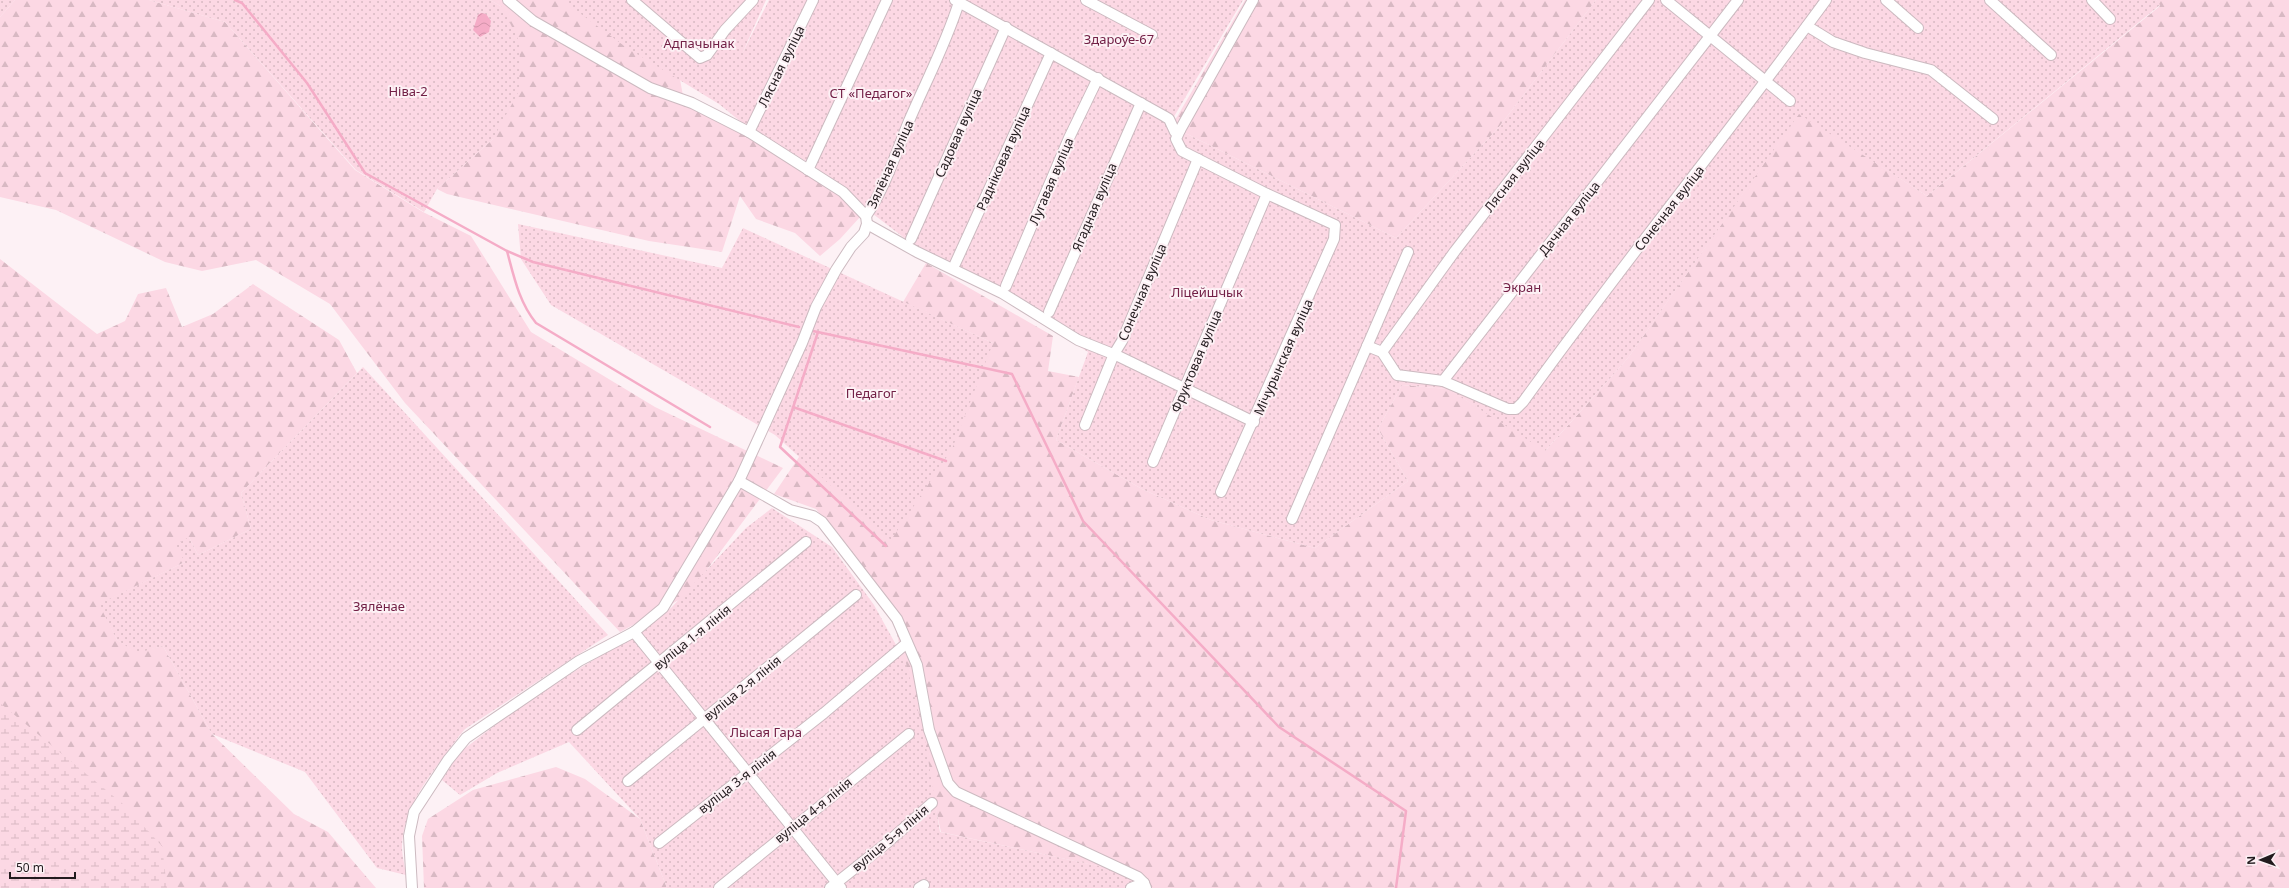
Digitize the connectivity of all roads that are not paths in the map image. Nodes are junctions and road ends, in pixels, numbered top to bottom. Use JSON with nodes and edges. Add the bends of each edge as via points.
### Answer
{"nodes":[{"id":1,"x":508,"y":0,"type":"edge"},
{"id":2,"x":632,"y":0,"type":"edge"},
{"id":3,"x":753,"y":0,"type":"edge"},
{"id":4,"x":813,"y":0,"type":"edge"},
{"id":5,"x":887,"y":0,"type":"edge"},
{"id":6,"x":1086,"y":0,"type":"edge"},
{"id":7,"x":1253,"y":0,"type":"edge"},
{"id":8,"x":1649,"y":0,"type":"edge"},
{"id":9,"x":1666,"y":0,"type":"edge"},
{"id":10,"x":1738,"y":0,"type":"edge"},
{"id":11,"x":1826,"y":0,"type":"edge"},
{"id":12,"x":1886,"y":0,"type":"edge"},
{"id":13,"x":1990,"y":0,"type":"edge"},
{"id":14,"x":2092,"y":0,"type":"edge"},
{"id":15,"x":957,"y":1,"type":"edge"},
{"id":16,"x":2110,"y":19,"type":"dead end"},
{"id":17,"x":1807,"y":26,"type":"junction"},
{"id":18,"x":1006,"y":27,"type":"junction"},
{"id":19,"x":1918,"y":28,"type":"dead end"},
{"id":20,"x":1152,"y":35,"type":"dead end"},
{"id":21,"x":1710,"y":36,"type":"junction"},
{"id":22,"x":1052,"y":53,"type":"junction"},
{"id":23,"x":2051,"y":55,"type":"dead end"},
{"id":24,"x":1098,"y":78,"type":"junction"},
{"id":25,"x":1767,"y":80,"type":"junction"},
{"id":26,"x":1790,"y":101,"type":"dead end"},
{"id":27,"x":1141,"y":103,"type":"junction"},
{"id":28,"x":1993,"y":119,"type":"dead end"},
{"id":29,"x":1180,"y":130,"type":"junction"},
{"id":30,"x":749,"y":132,"type":"junction"},
{"id":31,"x":1198,"y":159,"type":"junction"},
{"id":32,"x":808,"y":170,"type":"junction"},
{"id":33,"x":1267,"y":194,"type":"junction"},
{"id":34,"x":867,"y":220,"type":"junction"},
{"id":35,"x":911,"y":239,"type":"dead end"},
{"id":36,"x":1408,"y":252,"type":"dead end"},
{"id":37,"x":956,"y":264,"type":"dead end"},
{"id":38,"x":1006,"y":286,"type":"dead end"},
{"id":39,"x":1049,"y":312,"type":"dead end"},
{"id":40,"x":1367,"y":346,"type":"junction"},
{"id":41,"x":1382,"y":352,"type":"junction"},
{"id":42,"x":1114,"y":354,"type":"junction"},
{"id":43,"x":1443,"y":381,"type":"junction"},
{"id":44,"x":1185,"y":387,"type":"junction"},
{"id":45,"x":1254,"y":422,"type":"junction"},
{"id":46,"x":1085,"y":425,"type":"dead end"},
{"id":47,"x":1153,"y":462,"type":"dead end"},
{"id":48,"x":739,"y":481,"type":"junction"},
{"id":49,"x":1221,"y":492,"type":"dead end"},
{"id":50,"x":1292,"y":519,"type":"dead end"},
{"id":51,"x":806,"y":542,"type":"dead end"},
{"id":52,"x":856,"y":595,"type":"dead end"},
{"id":53,"x":634,"y":632,"type":"junction"},
{"id":54,"x":907,"y":643,"type":"junction"},
{"id":55,"x":661,"y":663,"type":"junction"},
{"id":56,"x":705,"y":718,"type":"junction"},
{"id":57,"x":577,"y":730,"type":"dead end"},
{"id":58,"x":909,"y":734,"type":"dead end"},
{"id":59,"x":749,"y":773,"type":"junction"},
{"id":60,"x":628,"y":781,"type":"dead end"},
{"id":61,"x":932,"y":803,"type":"dead end"},
{"id":62,"x":792,"y":827,"type":"junction"},
{"id":63,"x":659,"y":843,"type":"dead end"},
{"id":64,"x":1145,"y":885,"type":"edge"},
{"id":65,"x":836,"y":886,"type":"edge"},
{"id":66,"x":412,"y":888,"type":"edge"},
{"id":67,"x":719,"y":888,"type":"edge"},
{"id":68,"x":1131,"y":888,"type":"edge"}],
"edges":[{"from":1,"to":30,"type":"street","via":[[533,21],[650,88],[696,105]]},
{"from":2,"to":3,"type":"street","via":[[697,56],[704,58],[725,30]]},
{"from":4,"to":30,"type":"street","name":"Лясная вуліца"},
{"from":5,"to":32,"type":"street"},
{"from":6,"to":20,"type":"street"},
{"from":7,"to":29,"type":"street"},
{"from":8,"to":41,"type":"street","name":"Лясная вуліца","via":[[1455,251]]},
{"from":9,"to":21,"type":"street"},
{"from":10,"to":21,"type":"street","name":"Дачная вуліца"},
{"from":11,"to":17,"type":"street","name":"Сонечная вуліца"},
{"from":12,"to":19,"type":"street"},
{"from":13,"to":23,"type":"street"},
{"from":14,"to":16,"type":"street"},
{"from":15,"to":18,"type":"street"},
{"from":15,"to":34,"type":"street","name":"Зялёная вуліца","via":[[942,51]]},
{"from":17,"to":25,"type":"street","name":"Сонечная вуліца"},
{"from":17,"to":28,"type":"street","via":[[1833,42],[1931,70]]},
{"from":18,"to":22,"type":"street"},
{"from":18,"to":35,"type":"street","name":"Садовая вуліца"},
{"from":21,"to":25,"type":"street"},
{"from":21,"to":43,"type":"street","name":"Дачная вуліца"},
{"from":22,"to":24,"type":"street"},
{"from":22,"to":37,"type":"street","name":"Радніковая вуліца"},
{"from":24,"to":27,"type":"street"},
{"from":24,"to":38,"type":"street","name":"Лугавая вуліца","via":[[1069,138]]},
{"from":25,"to":26,"type":"street"},
{"from":25,"to":43,"type":"street","name":"Сонечная вуліца","via":[[1516,409],[1508,409]]},
{"from":27,"to":29,"type":"street","via":[[1169,120],[1175,132]]},
{"from":27,"to":39,"type":"street","name":"Ягадная вуліца"},
{"from":29,"to":31,"type":"street","via":[[1176,139],[1178,145],[1182,151]]},
{"from":30,"to":32,"type":"street"},
{"from":31,"to":33,"type":"street"},
{"from":31,"to":42,"type":"street","name":"Сонечная вуліца","via":[[1122,341]]},
{"from":32,"to":34,"type":"street","via":[[842,192]]},
{"from":33,"to":44,"type":"street","name":"Фруктовая вуліца"},
{"from":33,"to":45,"type":"street","name":"Мічурынская вуліца","via":[[1331,221],[1337,229]]},
{"from":34,"to":42,"type":"street","via":[[917,252],[1002,293],[1078,340]]},
{"from":34,"to":48,"type":"street","name":"Зялёная вуліца","via":[[864,233],[836,270],[816,307]]},
{"from":36,"to":40,"type":"street"},
{"from":40,"to":41,"type":"street"},
{"from":40,"to":50,"type":"street"},
{"from":41,"to":43,"type":"street","via":[[1397,375]]},
{"from":42,"to":44,"type":"street"},
{"from":42,"to":46,"type":"street","name":"Сонечная вуліца"},
{"from":44,"to":45,"type":"street"},
{"from":44,"to":47,"type":"street","name":"Фруктовая вуліца"},
{"from":45,"to":49,"type":"street","name":"Мічурынская вуліца"},
{"from":48,"to":53,"type":"street","name":"Зялёная вуліца","via":[[663,608]]},
{"from":48,"to":54,"type":"street","via":[[790,510],[813,516],[822,522],[897,619]]},
{"from":51,"to":55,"type":"street","name":"вуліца 1-я лінія"},
{"from":52,"to":56,"type":"street","name":"вуліца 2-я лінія"},
{"from":53,"to":55,"type":"street"},
{"from":53,"to":66,"type":"street","name":"Зялёная вуліца","via":[[579,661],[466,738],[448,760],[414,812],[409,836]]},
{"from":54,"to":59,"type":"street","name":"вуліца 3-я лінія"},
{"from":54,"to":64,"type":"street","via":[[917,665],[929,730],[948,783],[956,792],[1138,877]]},
{"from":55,"to":56,"type":"street"},
{"from":55,"to":57,"type":"street","name":"вуліца 1-я лінія"},
{"from":56,"to":59,"type":"street"},
{"from":56,"to":60,"type":"street","name":"вуліца 2-я лінія"},
{"from":58,"to":62,"type":"street","name":"вуліца 4-я лінія"},
{"from":59,"to":62,"type":"street"},
{"from":59,"to":63,"type":"street","name":"вуліца 3-я лінія"},
{"from":61,"to":65,"type":"street","name":"вуліца 5-я лінія"},
{"from":62,"to":65,"type":"street"},
{"from":62,"to":67,"type":"street","name":"вуліца 4-я лінія"},
{"from":64,"to":68,"type":"street"}]}
